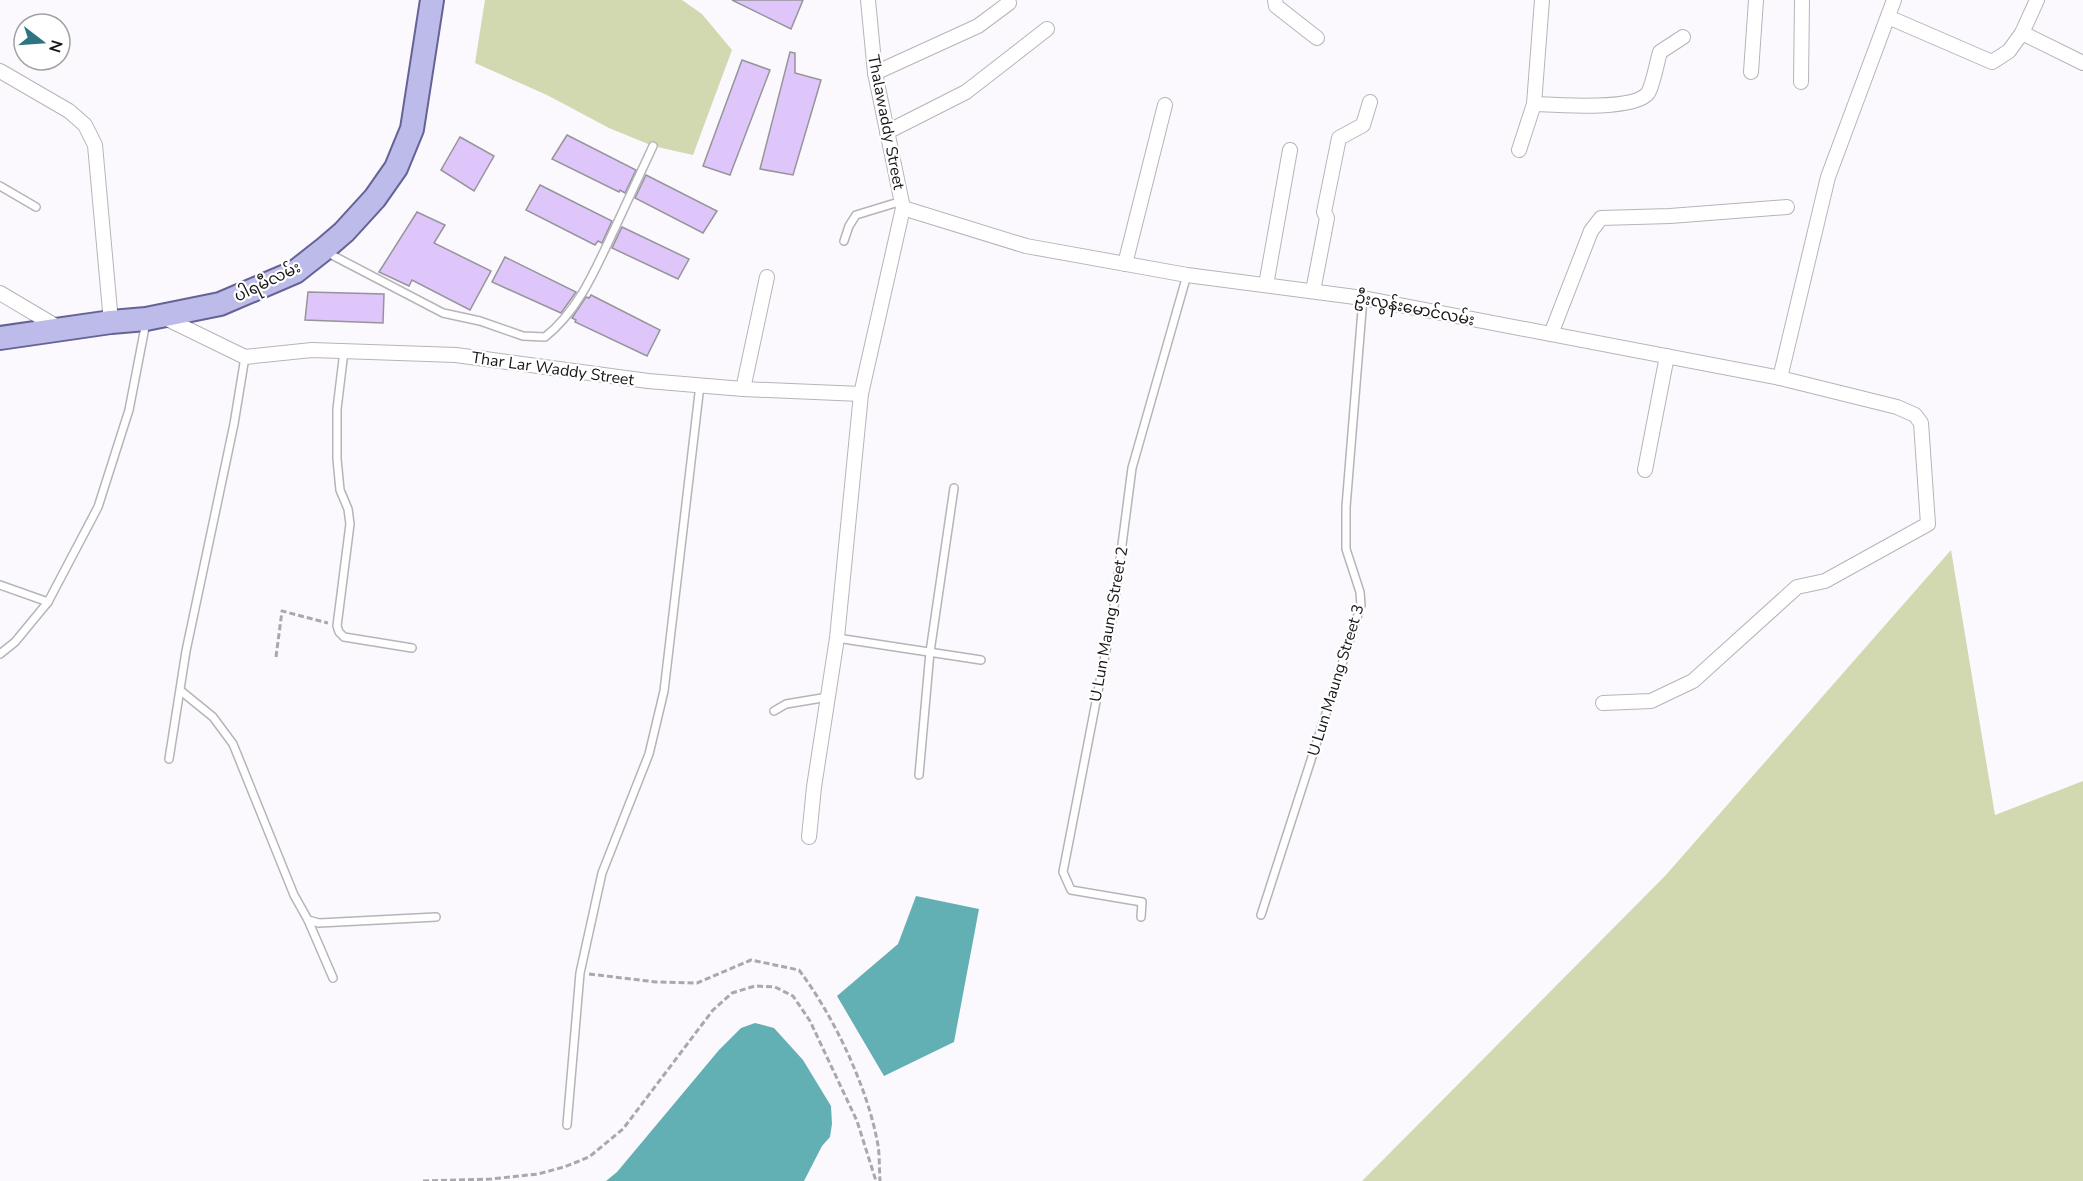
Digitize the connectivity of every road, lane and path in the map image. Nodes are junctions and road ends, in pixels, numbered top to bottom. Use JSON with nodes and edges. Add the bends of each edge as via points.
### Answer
{"nodes":[{"id":1,"x":432,"y":0,"type":"edge"},
{"id":2,"x":868,"y":0,"type":"edge"},
{"id":3,"x":1275,"y":0,"type":"edge"},
{"id":4,"x":1542,"y":0,"type":"edge"},
{"id":5,"x":1756,"y":0,"type":"edge"},
{"id":6,"x":1802,"y":0,"type":"edge"},
{"id":7,"x":1894,"y":0,"type":"edge"},
{"id":8,"x":2037,"y":0,"type":"edge"},
{"id":9,"x":1009,"y":3,"type":"dead end"},
{"id":10,"x":1888,"y":17,"type":"junction"},
{"id":11,"x":1047,"y":29,"type":"dead end"},
{"id":12,"x":2022,"y":33,"type":"junction"},
{"id":13,"x":1683,"y":37,"type":"dead end"},
{"id":14,"x":1317,"y":38,"type":"dead end"},
{"id":15,"x":2083,"y":63,"type":"edge"},
{"id":16,"x":0,"y":71,"type":"edge"},
{"id":17,"x":1752,"y":72,"type":"dead end"},
{"id":18,"x":875,"y":73,"type":"junction"},
{"id":19,"x":1801,"y":82,"type":"dead end"},
{"id":20,"x":1370,"y":102,"type":"dead end"},
{"id":21,"x":1534,"y":104,"type":"junction"},
{"id":22,"x":1164,"y":105,"type":"dead end"},
{"id":23,"x":887,"y":132,"type":"junction"},
{"id":24,"x":653,"y":146,"type":"dead end"},
{"id":25,"x":1290,"y":150,"type":"dead end"},
{"id":26,"x":1519,"y":150,"type":"dead end"},
{"id":27,"x":0,"y":186,"type":"edge"},
{"id":28,"x":902,"y":204,"type":"junction"},
{"id":29,"x":36,"y":207,"type":"dead end"},
{"id":30,"x":1787,"y":207,"type":"dead end"},
{"id":31,"x":844,"y":241,"type":"dead end"},
{"id":32,"x":323,"y":250,"type":"junction"},
{"id":33,"x":1125,"y":264,"type":"junction"},
{"id":34,"x":1187,"y":275,"type":"junction"},
{"id":35,"x":768,"y":277,"type":"dead end"},
{"id":36,"x":1266,"y":285,"type":"junction"},
{"id":37,"x":1312,"y":291,"type":"junction"},
{"id":38,"x":0,"y":293,"type":"edge"},
{"id":39,"x":1363,"y":298,"type":"junction"},
{"id":40,"x":153,"y":318,"type":"junction"},
{"id":41,"x":111,"y":322,"type":"junction"},
{"id":42,"x":61,"y":329,"type":"junction"},
{"id":43,"x":1551,"y":334,"type":"junction"},
{"id":44,"x":0,"y":338,"type":"edge"},
{"id":45,"x":344,"y":351,"type":"junction"},
{"id":46,"x":1667,"y":356,"type":"junction"},
{"id":47,"x":245,"y":357,"type":"junction"},
{"id":48,"x":1780,"y":378,"type":"junction"},
{"id":49,"x":700,"y":385,"type":"junction"},
{"id":50,"x":743,"y":389,"type":"junction"},
{"id":51,"x":861,"y":394,"type":"junction"},
{"id":52,"x":1646,"y":470,"type":"dead end"},
{"id":53,"x":954,"y":488,"type":"dead end"},
{"id":54,"x":0,"y":585,"type":"edge"},
{"id":55,"x":48,"y":602,"type":"junction"},
{"id":56,"x":337,"y":626,"type":"junction"},
{"id":57,"x":837,"y":638,"type":"junction"},
{"id":58,"x":412,"y":648,"type":"dead end"},
{"id":59,"x":930,"y":652,"type":"junction"},
{"id":60,"x":0,"y":654,"type":"edge"},
{"id":61,"x":276,"y":657,"type":"dead end"},
{"id":62,"x":981,"y":660,"type":"dead end"},
{"id":63,"x":181,"y":691,"type":"junction"},
{"id":64,"x":828,"y":698,"type":"junction"},
{"id":65,"x":1603,"y":703,"type":"dead end"},
{"id":66,"x":774,"y":711,"type":"dead end"},
{"id":67,"x":169,"y":759,"type":"dead end"},
{"id":68,"x":919,"y":775,"type":"dead end"},
{"id":69,"x":809,"y":837,"type":"dead end"},
{"id":70,"x":1262,"y":915,"type":"dead end"},
{"id":71,"x":1141,"y":916,"type":"dead end"},
{"id":72,"x":436,"y":917,"type":"dead end"},
{"id":73,"x":308,"y":920,"type":"junction"},
{"id":74,"x":580,"y":973,"type":"junction"},
{"id":75,"x":333,"y":978,"type":"dead end"},
{"id":76,"x":567,"y":1125,"type":"dead end"},
{"id":77,"x":423,"y":1181,"type":"edge"},
{"id":78,"x":878,"y":1181,"type":"edge"}],
"edges":[{"from":1,"to":32,"type":"main road","name":"ပါရမီလမ်း","via":[[412,129],[396,168],[375,198]]},
{"from":2,"to":18,"type":"street","name":"Thalawaddy Street"},
{"from":3,"to":14,"type":"street","via":[[1276,6]]},
{"from":4,"to":21,"type":"street"},
{"from":5,"to":17,"type":"street"},
{"from":6,"to":19,"type":"street"},
{"from":7,"to":10,"type":"street"},
{"from":8,"to":12,"type":"street"},
{"from":9,"to":18,"type":"street","via":[[978,26]]},
{"from":10,"to":12,"type":"street","via":[[1992,62],[2008,51]]},
{"from":10,"to":48,"type":"street","via":[[1828,177]]},
{"from":11,"to":23,"type":"street","via":[[966,92]]},
{"from":12,"to":15,"type":"street"},
{"from":13,"to":21,"type":"street","via":[[1660,52],[1648,92],[1638,100],[1594,107]]},
{"from":16,"to":41,"type":"street","via":[[69,111],[85,125],[96,145]]},
{"from":18,"to":23,"type":"street","name":"Thalawaddy Street"},
{"from":20,"to":37,"type":"street","via":[[1363,125],[1339,138]]},
{"from":21,"to":26,"type":"street"},
{"from":22,"to":33,"type":"street"},
{"from":23,"to":28,"type":"street","name":"Thalawaddy Street"},
{"from":24,"to":32,"type":"lane","via":[[580,297],[567,317],[545,337],[523,336],[443,313]]},
{"from":25,"to":36,"type":"street"},
{"from":27,"to":29,"type":"lane"},
{"from":28,"to":31,"type":"lane","via":[[856,215]]},
{"from":28,"to":33,"type":"street","name":"ဦးလွန်းမောင်လမ်း","via":[[1026,246]]},
{"from":28,"to":51,"type":"street"},
{"from":30,"to":43,"type":"street","via":[[1601,218],[1592,231]]},
{"from":32,"to":40,"type":"main road","name":"ပါရမီလမ်း","via":[[295,272],[220,304]]},
{"from":33,"to":34,"type":"street","name":"ဦးလွန်းမောင်လမ်း"},
{"from":34,"to":36,"type":"street","name":"ဦးလွန်းမောင်လမ်း"},
{"from":34,"to":71,"type":"lane","name":"U Lun Maung Street 2","via":[[1132,468],[1113,614],[1063,872],[1071,890],[1142,902]]},
{"from":35,"to":50,"type":"street"},
{"from":36,"to":37,"type":"street","name":"ဦးလွန်းမောင်လမ်း"},
{"from":37,"to":39,"type":"street","name":"ဦးလွန်းမောင်လမ်း"},
{"from":38,"to":42,"type":"street"},
{"from":39,"to":43,"type":"street","name":"ဦးလွန်းမောင်လမ်း"},
{"from":39,"to":70,"type":"lane","name":"U Lun Maung Street 3","via":[[1346,507],[1346,549],[1361,605]]},
{"from":40,"to":41,"type":"main road","name":"ပါရမီလမ်း"},
{"from":40,"to":47,"type":"street"},
{"from":40,"to":55,"type":"lane","via":[[99,507]]},
{"from":41,"to":42,"type":"main road","name":"ပါရမီလမ်း"},
{"from":42,"to":44,"type":"main road","name":"ပါရမီလမ်း"},
{"from":43,"to":46,"type":"street","name":"ဦးလွန်းမောင်လမ်း"},
{"from":45,"to":47,"type":"street","name":"Thar Lar Waddy Street"},
{"from":45,"to":49,"type":"street","name":"Thar Lar Waddy Street","via":[[456,355]]},
{"from":45,"to":56,"type":"lane","via":[[337,409],[337,459],[340,490],[350,524]]},
{"from":46,"to":48,"type":"street","name":"ဦးလွန်းမောင်လမ်း"},
{"from":46,"to":52,"type":"street"},
{"from":47,"to":63,"type":"lane"},
{"from":48,"to":65,"type":"street","name":"ဦးလွန်းမောင်လမ်း","via":[[1898,407],[1915,415],[1921,423],[1928,524],[1825,581],[1797,587],[1693,681],[1651,701]]},
{"from":49,"to":50,"type":"street","name":"Thar Lar Waddy Street"},
{"from":49,"to":74,"type":"lane","via":[[664,691],[649,754],[602,873]]},
{"from":50,"to":51,"type":"street","name":"Thar Lar Waddy Street"},
{"from":51,"to":57,"type":"street"},
{"from":53,"to":59,"type":"lane"},
{"from":54,"to":55,"type":"lane"},
{"from":55,"to":60,"type":"lane"},
{"from":56,"to":58,"type":"lane","via":[[344,637]]},
{"from":56,"to":61,"type":"path","via":[[282,611]]},
{"from":57,"to":59,"type":"lane"},
{"from":57,"to":64,"type":"street"},
{"from":59,"to":62,"type":"lane"},
{"from":59,"to":68,"type":"lane"},
{"from":63,"to":67,"type":"lane"},
{"from":63,"to":73,"type":"lane","via":[[213,717],[233,744],[294,895]]},
{"from":64,"to":66,"type":"lane","via":[[786,704]]},
{"from":64,"to":69,"type":"street"},
{"from":72,"to":73,"type":"lane","via":[[318,923]]},
{"from":73,"to":75,"type":"lane"},
{"from":74,"to":76,"type":"lane"},
{"from":74,"to":78,"type":"path","via":[[697,983],[751,960],[799,970],[816,992],[870,1110],[878,1143]]},
{"from":77,"to":78,"type":"path","via":[[538,1174],[589,1157],[623,1129],[713,1010],[732,993],[755,986],[775,987],[793,996],[810,1021],[857,1121]]}]}
